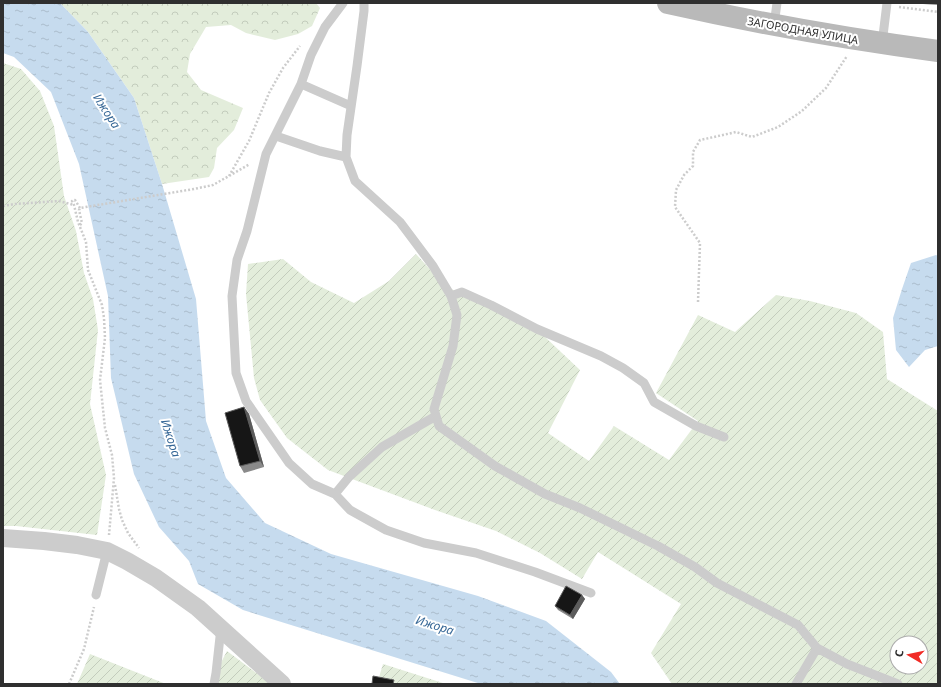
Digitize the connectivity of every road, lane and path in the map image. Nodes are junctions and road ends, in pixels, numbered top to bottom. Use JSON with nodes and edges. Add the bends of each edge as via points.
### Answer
{"nodes":[{"id":1,"x":343,"y":3,"type":"edge"},
{"id":2,"x":364,"y":3,"type":"edge"},
{"id":3,"x":668,"y":3,"type":"edge"},
{"id":4,"x":777,"y":3,"type":"edge"},
{"id":5,"x":887,"y":5,"type":"edge"},
{"id":6,"x":938,"y":12,"type":"edge"},
{"id":7,"x":774,"y":25,"type":"junction"},
{"id":8,"x":325,"y":27,"type":"junction"},
{"id":9,"x":857,"y":40,"type":"junction"},
{"id":10,"x":882,"y":44,"type":"junction"},
{"id":11,"x":938,"y":51,"type":"edge"},
{"id":12,"x":301,"y":84,"type":"junction"},
{"id":13,"x":351,"y":106,"type":"junction"},
{"id":14,"x":276,"y":136,"type":"junction"},
{"id":15,"x":266,"y":154,"type":"junction"},
{"id":16,"x":346,"y":157,"type":"junction"},
{"id":17,"x":228,"y":176,"type":"junction"},
{"id":18,"x":74,"y":205,"type":"junction"},
{"id":19,"x":3,"y":206,"type":"edge"},
{"id":20,"x":80,"y":208,"type":"junction"},
{"id":21,"x":80,"y":225,"type":"junction"},
{"id":22,"x":451,"y":296,"type":"junction"},
{"id":23,"x":698,"y":302,"type":"dead end"},
{"id":24,"x":436,"y":416,"type":"junction"},
{"id":25,"x":724,"y":437,"type":"dead end"},
{"id":26,"x":114,"y":478,"type":"junction"},
{"id":27,"x":335,"y":494,"type":"junction"},
{"id":28,"x":3,"y":538,"type":"edge"},
{"id":29,"x":107,"y":551,"type":"junction"},
{"id":30,"x":141,"y":552,"type":"dead end"},
{"id":31,"x":591,"y":593,"type":"dead end"},
{"id":32,"x":96,"y":596,"type":"joint"},
{"id":33,"x":221,"y":628,"type":"junction"},
{"id":34,"x":817,"y":648,"type":"junction"},
{"id":35,"x":69,"y":684,"type":"edge"},
{"id":36,"x":214,"y":684,"type":"edge"},
{"id":37,"x":282,"y":684,"type":"edge"},
{"id":38,"x":796,"y":684,"type":"edge"},
{"id":39,"x":898,"y":684,"type":"edge"}],
"edges":[{"from":1,"to":8,"type":"lane"},
{"from":2,"to":13,"type":"lane"},
{"from":3,"to":7,"type":"main road","name":"ЗАГОРОДНАЯ УЛИЦА"},
{"from":4,"to":7,"type":"lane"},
{"from":5,"to":6,"type":"path"},
{"from":5,"to":10,"type":"lane"},
{"from":7,"to":9,"type":"main road","name":"ЗАГОРОДНАЯ УЛИЦА"},
{"from":8,"to":12,"type":"lane"},
{"from":8,"to":17,"type":"path","via":[[304,41],[283,68],[268,93],[249,141]]},
{"from":9,"to":10,"type":"main road","name":"ЗАГОРОДНАЯ УЛИЦА"},
{"from":9,"to":23,"type":"path","via":[[826,88],[802,111],[778,127],[752,137],[736,132],[700,140],[693,152],[693,166],[684,175],[676,190],[675,207],[700,243]]},
{"from":10,"to":11,"type":"main road","name":"ЗАГОРОДНАЯ УЛИЦА"},
{"from":12,"to":13,"type":"lane"},
{"from":12,"to":14,"type":"lane"},
{"from":13,"to":16,"type":"lane"},
{"from":14,"to":15,"type":"lane"},
{"from":14,"to":16,"type":"lane"},
{"from":15,"to":17,"type":"path"},
{"from":15,"to":27,"type":"lane","via":[[237,260],[234,280],[232,296],[236,373],[246,401],[288,463],[312,484]]},
{"from":16,"to":22,"type":"lane","via":[[355,182],[400,222],[433,266]]},
{"from":17,"to":20,"type":"path","via":[[213,185]]},
{"from":18,"to":19,"type":"path","via":[[59,201]]},
{"from":18,"to":20,"type":"path","via":[[72,201],[75,200]]},
{"from":18,"to":21,"type":"path"},
{"from":20,"to":21,"type":"path"},
{"from":21,"to":26,"type":"path","via":[[86,242],[88,270],[102,305],[104,318],[105,338],[100,380]]},
{"from":22,"to":24,"type":"lane","via":[[456,315],[453,346],[434,409]]},
{"from":22,"to":25,"type":"lane","via":[[462,292],[491,304],[537,329],[601,356],[644,384],[654,402],[696,426]]},
{"from":24,"to":27,"type":"lane","via":[[382,447],[349,477]]},
{"from":24,"to":34,"type":"lane","via":[[439,426],[495,466],[545,494],[658,546],[717,583],[798,625]]},
{"from":26,"to":29,"type":"path"},
{"from":26,"to":30,"type":"path","via":[[122,520]]},
{"from":27,"to":31,"type":"lane","via":[[350,510],[386,530],[424,543],[476,553]]},
{"from":28,"to":29,"type":"street","via":[[77,545]]},
{"from":29,"to":32,"type":"lane"},
{"from":29,"to":33,"type":"street","via":[[156,578]]},
{"from":32,"to":35,"type":"path","via":[[84,649]]},
{"from":33,"to":36,"type":"lane"},
{"from":33,"to":37,"type":"street"},
{"from":34,"to":38,"type":"lane"},
{"from":34,"to":39,"type":"lane","via":[[848,664]]}]}
